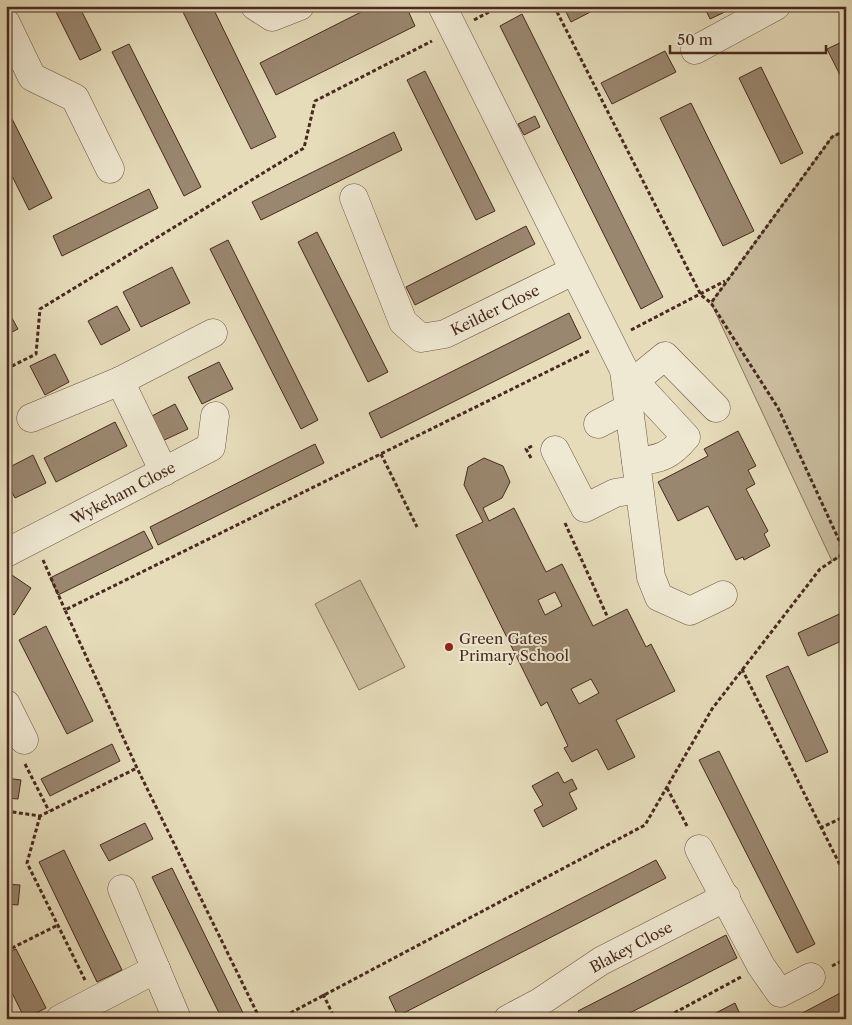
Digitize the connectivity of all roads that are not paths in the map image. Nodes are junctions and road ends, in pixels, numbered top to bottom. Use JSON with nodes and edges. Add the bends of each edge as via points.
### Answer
{"nodes":[{"id":1,"x":254,"y":6,"type":"edge"},
{"id":2,"x":300,"y":6,"type":"edge"},
{"id":3,"x":776,"y":6,"type":"edge"},
{"id":4,"x":447,"y":18,"type":"edge"},
{"id":5,"x":6,"y":23,"type":"edge"},
{"id":6,"x":695,"y":50,"type":"dead end"},
{"id":7,"x":110,"y":169,"type":"dead end"},
{"id":8,"x":354,"y":198,"type":"dead end"},
{"id":9,"x":573,"y":271,"type":"junction"},
{"id":10,"x":213,"y":332,"type":"dead end"},
{"id":11,"x":628,"y":374,"type":"junction"},
{"id":12,"x":120,"y":381,"type":"junction"},
{"id":13,"x":629,"y":408,"type":"junction"},
{"id":14,"x":716,"y":408,"type":"dead end"},
{"id":15,"x":215,"y":416,"type":"dead end"},
{"id":16,"x":31,"y":418,"type":"dead end"},
{"id":17,"x":598,"y":424,"type":"dead end"},
{"id":18,"x":555,"y":450,"type":"dead end"},
{"id":19,"x":636,"y":461,"type":"junction"},
{"id":20,"x":164,"y":472,"type":"junction"},
{"id":21,"x":639,"y":489,"type":"junction"},
{"id":22,"x":6,"y":553,"type":"edge"},
{"id":23,"x":723,"y":595,"type":"dead end"},
{"id":24,"x":6,"y":704,"type":"edge"},
{"id":25,"x":24,"y":740,"type":"road end"},
{"id":26,"x":699,"y":849,"type":"road end"},
{"id":27,"x":122,"y":889,"type":"dead end"},
{"id":28,"x":726,"y":897,"type":"junction"},
{"id":29,"x":156,"y":969,"type":"junction"},
{"id":30,"x":811,"y":977,"type":"dead end"},
{"id":31,"x":544,"y":1010,"type":"edge"},
{"id":32,"x":60,"y":1019,"type":"edge"},
{"id":33,"x":176,"y":1019,"type":"edge"},
{"id":34,"x":508,"y":1019,"type":"edge"}],
"edges":[{"from":1,"to":2,"type":"street","via":[[272,18]]},
{"from":3,"to":6,"type":"street"},
{"from":4,"to":9,"type":"street"},
{"from":5,"to":7,"type":"street","via":[[32,77],[75,98]]},
{"from":8,"to":9,"type":"street","name":"Keilder Close","via":[[403,322],[421,338],[445,334]]},
{"from":9,"to":11,"type":"street"},
{"from":10,"to":12,"type":"street"},
{"from":11,"to":13,"type":"street"},
{"from":11,"to":14,"type":"street","via":[[643,374],[665,356]]},
{"from":11,"to":19,"type":"street","via":[[686,437],[674,452],[652,460]]},
{"from":12,"to":16,"type":"street"},
{"from":12,"to":20,"type":"street"},
{"from":13,"to":17,"type":"street"},
{"from":13,"to":19,"type":"street"},
{"from":15,"to":20,"type":"street","name":"Wykeham Close","via":[[211,447]]},
{"from":18,"to":21,"type":"street","via":[[585,508],[615,493]]},
{"from":19,"to":21,"type":"street"},
{"from":20,"to":22,"type":"street","name":"Wykeham Close"},
{"from":21,"to":23,"type":"street","via":[[651,577],[659,597],[690,611]]},
{"from":24,"to":25,"type":"street"},
{"from":26,"to":28,"type":"street"},
{"from":27,"to":29,"type":"street"},
{"from":28,"to":30,"type":"street","via":[[761,966],[780,993]]},
{"from":28,"to":31,"type":"street","name":"Blakey Close","via":[[601,961]]},
{"from":29,"to":32,"type":"street"},
{"from":29,"to":33,"type":"street"},
{"from":31,"to":34,"type":"street","name":"Blakey Close"}]}
